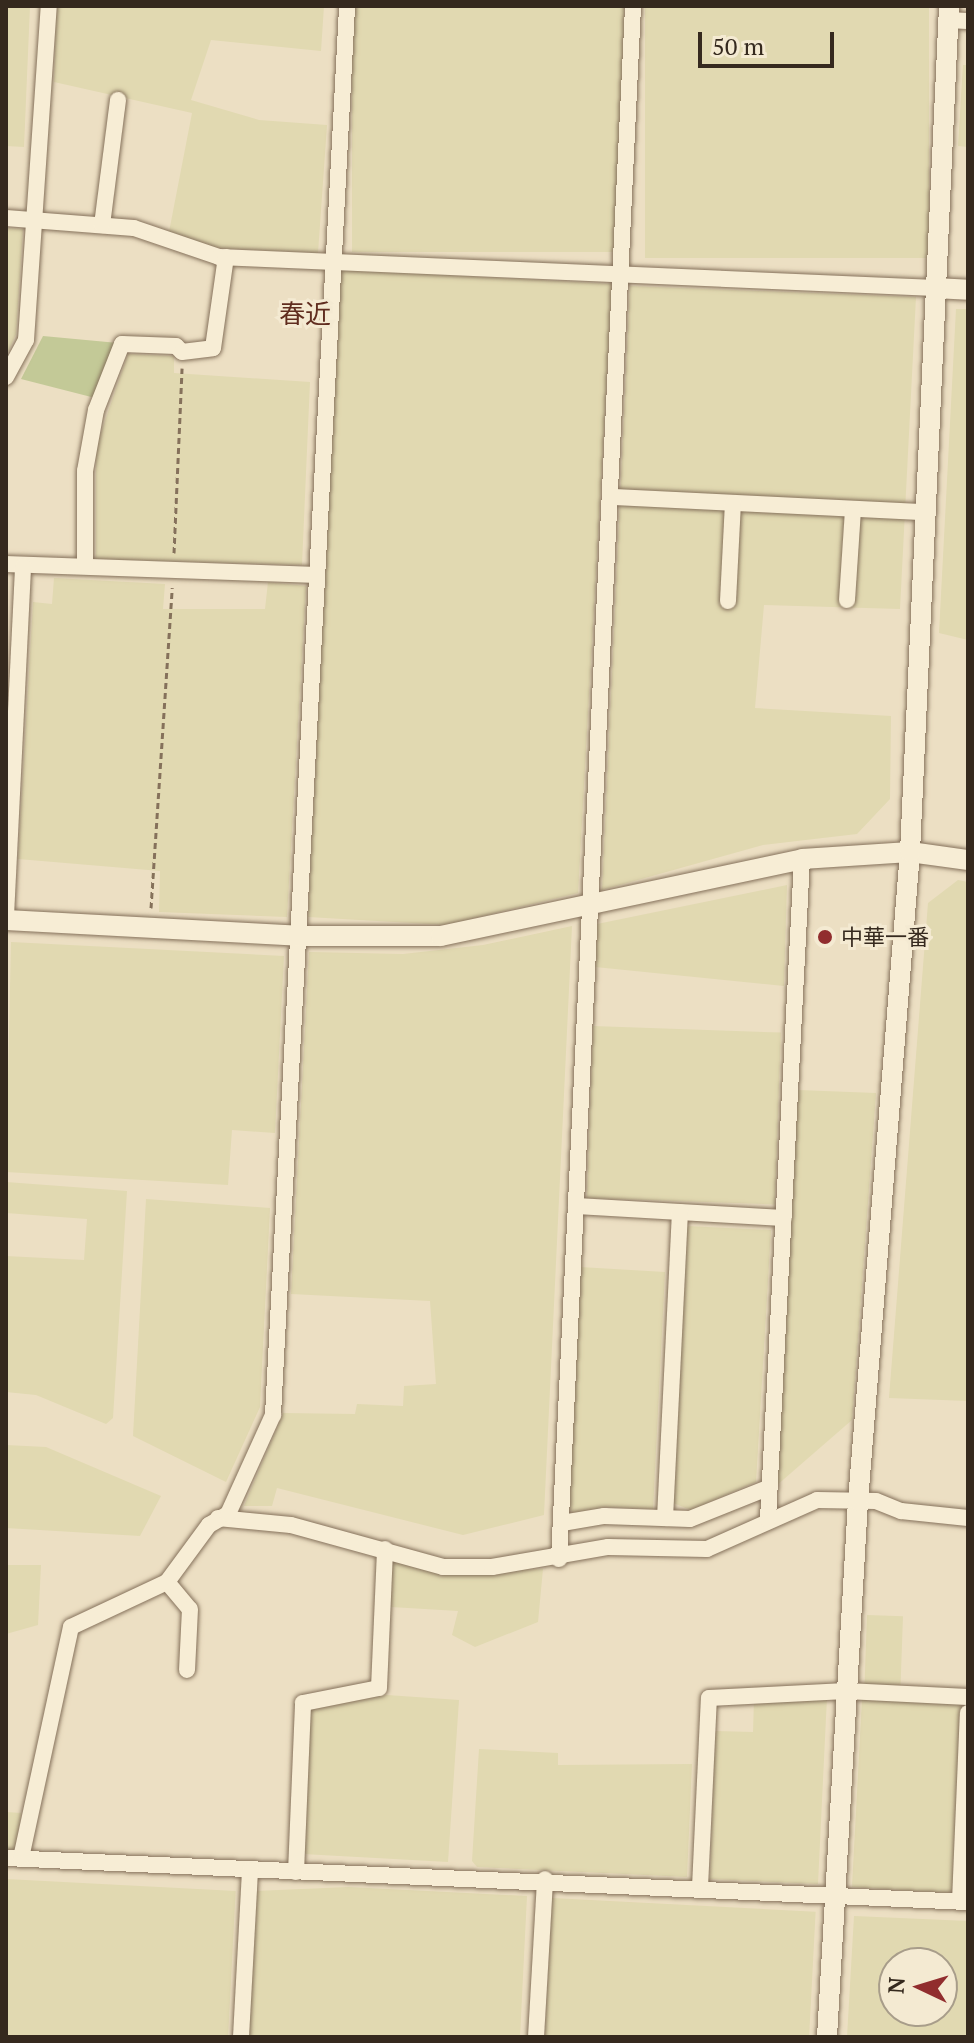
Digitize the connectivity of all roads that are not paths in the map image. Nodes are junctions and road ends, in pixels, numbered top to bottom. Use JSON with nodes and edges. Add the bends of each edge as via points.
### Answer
{"nodes":[{"id":1,"x":49,"y":6,"type":"edge"},
{"id":2,"x":347,"y":6,"type":"edge"},
{"id":3,"x":633,"y":6,"type":"edge"},
{"id":4,"x":955,"y":16,"type":"edge"},
{"id":5,"x":118,"y":100,"type":"dead end"},
{"id":6,"x":6,"y":218,"type":"edge"},
{"id":7,"x":36,"y":219,"type":"junction"},
{"id":8,"x":102,"y":225,"type":"junction"},
{"id":9,"x":226,"y":257,"type":"junction"},
{"id":10,"x":331,"y":259,"type":"junction"},
{"id":11,"x":622,"y":277,"type":"junction"},
{"id":12,"x":935,"y":288,"type":"junction"},
{"id":13,"x":968,"y":290,"type":"edge"},
{"id":14,"x":6,"y":377,"type":"edge"},
{"id":15,"x":612,"y":497,"type":"junction"},
{"id":16,"x":733,"y":503,"type":"junction"},
{"id":17,"x":853,"y":509,"type":"junction"},
{"id":18,"x":923,"y":512,"type":"junction"},
{"id":19,"x":14,"y":565,"type":"edge"},
{"id":20,"x":85,"y":565,"type":"junction"},
{"id":21,"x":317,"y":575,"type":"junction"},
{"id":22,"x":847,"y":600,"type":"dead end"},
{"id":23,"x":728,"y":601,"type":"dead end"},
{"id":24,"x":910,"y":852,"type":"junction"},
{"id":25,"x":802,"y":859,"type":"junction"},
{"id":26,"x":968,"y":860,"type":"edge"},
{"id":27,"x":592,"y":906,"type":"junction"},
{"id":28,"x":6,"y":918,"type":"edge"},
{"id":29,"x":299,"y":936,"type":"junction"},
{"id":30,"x":576,"y":1206,"type":"junction"},
{"id":31,"x":680,"y":1212,"type":"junction"},
{"id":32,"x":784,"y":1218,"type":"junction"},
{"id":33,"x":770,"y":1487,"type":"junction"},
{"id":34,"x":858,"y":1501,"type":"junction"},
{"id":35,"x":218,"y":1518,"type":"junction"},
{"id":36,"x":665,"y":1518,"type":"junction"},
{"id":37,"x":968,"y":1518,"type":"edge"},
{"id":38,"x":768,"y":1519,"type":"junction"},
{"id":39,"x":562,"y":1523,"type":"junction"},
{"id":40,"x":385,"y":1549,"type":"junction"},
{"id":41,"x":559,"y":1559,"type":"junction"},
{"id":42,"x":167,"y":1582,"type":"junction"},
{"id":43,"x":187,"y":1670,"type":"dead end"},
{"id":44,"x":846,"y":1691,"type":"junction"},
{"id":45,"x":968,"y":1697,"type":"edge"},
{"id":46,"x":968,"y":1713,"type":"edge"},
{"id":47,"x":14,"y":1858,"type":"edge"},
{"id":48,"x":250,"y":1870,"type":"junction"},
{"id":49,"x":296,"y":1872,"type":"junction"},
{"id":50,"x":545,"y":1879,"type":"junction"},
{"id":51,"x":700,"y":1887,"type":"junction"},
{"id":52,"x":834,"y":1893,"type":"junction"},
{"id":53,"x":964,"y":1901,"type":"edge"},
{"id":54,"x":241,"y":2037,"type":"edge"},
{"id":55,"x":536,"y":2037,"type":"edge"},
{"id":56,"x":827,"y":2037,"type":"edge"}],
"edges":[{"from":1,"to":7,"type":"street"},
{"from":2,"to":10,"type":"street"},
{"from":3,"to":11,"type":"street"},
{"from":4,"to":12,"type":"street"},
{"from":5,"to":8,"type":"street"},
{"from":6,"to":7,"type":"street"},
{"from":7,"to":8,"type":"street"},
{"from":7,"to":14,"type":"street","via":[[26,340]]},
{"from":8,"to":9,"type":"street","via":[[134,228],[196,253]]},
{"from":9,"to":10,"type":"street"},
{"from":9,"to":20,"type":"street","via":[[213,348],[182,352],[176,346],[122,344],[96,410],[85,471]]},
{"from":10,"to":11,"type":"street"},
{"from":10,"to":21,"type":"street"},
{"from":11,"to":12,"type":"street"},
{"from":11,"to":15,"type":"street"},
{"from":12,"to":13,"type":"street"},
{"from":12,"to":18,"type":"street"},
{"from":15,"to":16,"type":"street"},
{"from":15,"to":27,"type":"street"},
{"from":16,"to":17,"type":"street"},
{"from":16,"to":23,"type":"street"},
{"from":17,"to":18,"type":"street"},
{"from":17,"to":22,"type":"street"},
{"from":18,"to":24,"type":"street"},
{"from":19,"to":20,"type":"street"},
{"from":19,"to":28,"type":"street"},
{"from":20,"to":21,"type":"street"},
{"from":21,"to":29,"type":"street"},
{"from":24,"to":25,"type":"street"},
{"from":24,"to":26,"type":"street"},
{"from":24,"to":34,"type":"street"},
{"from":25,"to":27,"type":"street"},
{"from":25,"to":32,"type":"street"},
{"from":27,"to":29,"type":"street","via":[[441,936]]},
{"from":27,"to":30,"type":"street"},
{"from":28,"to":29,"type":"street"},
{"from":29,"to":35,"type":"street","via":[[273,1415],[228,1514]]},
{"from":30,"to":31,"type":"street"},
{"from":30,"to":39,"type":"street"},
{"from":31,"to":32,"type":"street"},
{"from":31,"to":36,"type":"street"},
{"from":32,"to":33,"type":"street"},
{"from":33,"to":36,"type":"street","via":[[712,1513]]},
{"from":33,"to":38,"type":"street"},
{"from":34,"to":37,"type":"street"},
{"from":34,"to":38,"type":"street","via":[[817,1500]]},
{"from":34,"to":44,"type":"street"},
{"from":35,"to":40,"type":"street","via":[[291,1525]]},
{"from":35,"to":42,"type":"street"},
{"from":36,"to":39,"type":"street","via":[[604,1516]]},
{"from":38,"to":41,"type":"street","via":[[707,1549],[608,1547]]},
{"from":39,"to":41,"type":"street"},
{"from":40,"to":41,"type":"street","via":[[443,1567]]},
{"from":40,"to":49,"type":"street","via":[[379,1688],[303,1703]]},
{"from":42,"to":43,"type":"street","via":[[190,1609]]},
{"from":42,"to":47,"type":"street","via":[[71,1627]]},
{"from":44,"to":45,"type":"street"},
{"from":44,"to":51,"type":"street","via":[[709,1698]]},
{"from":44,"to":52,"type":"street"},
{"from":46,"to":53,"type":"street"},
{"from":47,"to":48,"type":"street"},
{"from":48,"to":49,"type":"street"},
{"from":48,"to":54,"type":"street"},
{"from":49,"to":50,"type":"street"},
{"from":50,"to":51,"type":"street"},
{"from":50,"to":55,"type":"street"},
{"from":51,"to":52,"type":"street"},
{"from":52,"to":53,"type":"street"},
{"from":52,"to":56,"type":"street"}]}
